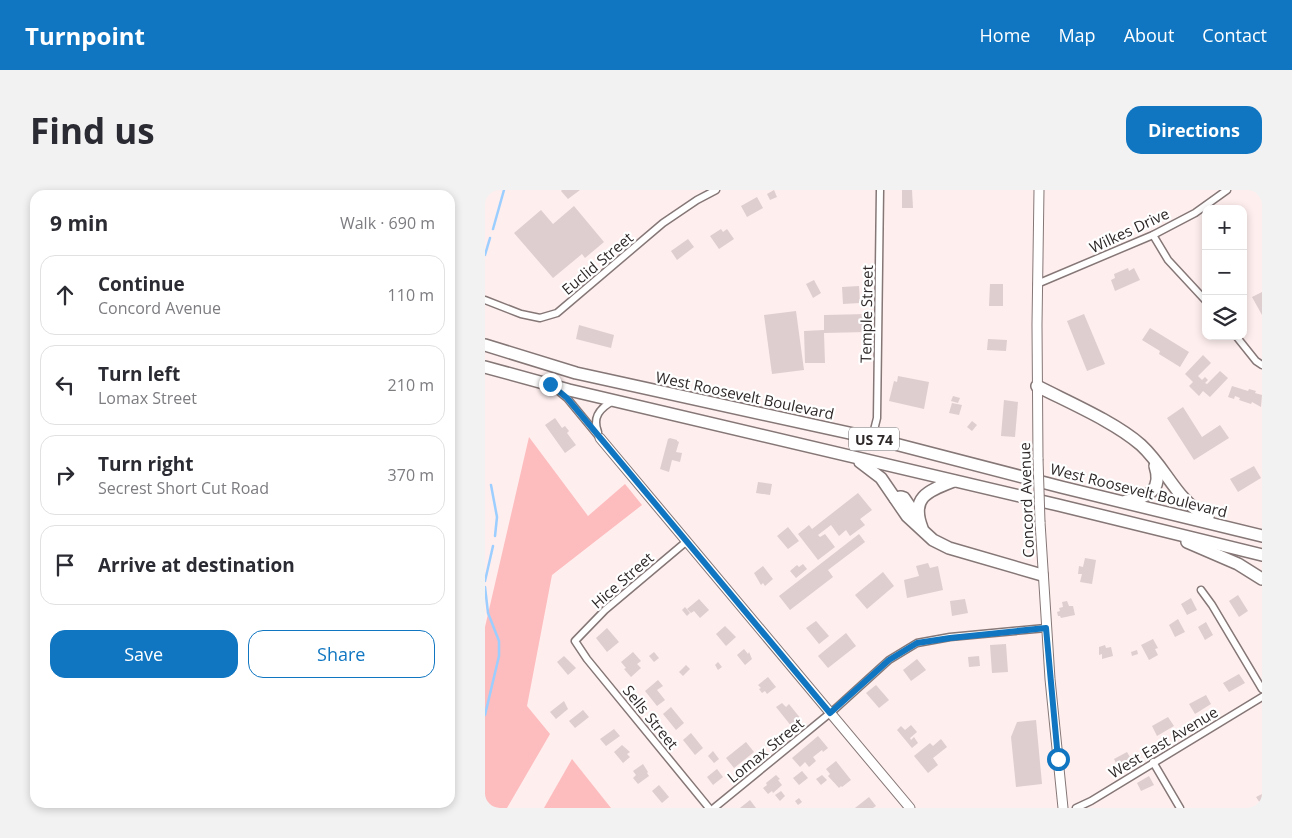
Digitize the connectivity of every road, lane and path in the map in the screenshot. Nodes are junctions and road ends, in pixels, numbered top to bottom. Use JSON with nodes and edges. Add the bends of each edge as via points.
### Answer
{"nodes":[{"id":1,"x":716,"y":190,"type":"edge"},
{"id":2,"x":879,"y":190,"type":"edge"},
{"id":3,"x":1039,"y":190,"type":"edge"},
{"id":4,"x":1227,"y":190,"type":"edge"},
{"id":5,"x":1153,"y":235,"type":"junction"},
{"id":6,"x":1037,"y":284,"type":"junction"},
{"id":7,"x":1202,"y":297,"type":"edge"},
{"id":8,"x":485,"y":300,"type":"edge"},
{"id":9,"x":1239,"y":340,"type":"edge"},
{"id":10,"x":485,"y":345,"type":"edge"},
{"id":11,"x":1262,"y":365,"type":"edge"},
{"id":12,"x":485,"y":368,"type":"edge"},
{"id":13,"x":550,"y":384,"type":"junction"},
{"id":14,"x":1037,"y":386,"type":"junction"},
{"id":15,"x":614,"y":400,"type":"junction"},
{"id":16,"x":600,"y":438,"type":"junction"},
{"id":17,"x":872,"y":438,"type":"junction"},
{"id":18,"x":850,"y":457,"type":"junction"},
{"id":19,"x":1153,"y":460,"type":"junction"},
{"id":20,"x":954,"y":481,"type":"junction"},
{"id":21,"x":895,"y":498,"type":"junction"},
{"id":22,"x":1120,"y":501,"type":"junction"},
{"id":23,"x":917,"y":517,"type":"junction"},
{"id":24,"x":1218,"y":524,"type":"junction"},
{"id":25,"x":1161,"y":530,"type":"junction"},
{"id":26,"x":923,"y":532,"type":"junction"},
{"id":27,"x":1262,"y":536,"type":"edge"},
{"id":28,"x":687,"y":541,"type":"junction"},
{"id":29,"x":1262,"y":555,"type":"edge"},
{"id":30,"x":1042,"y":575,"type":"junction"},
{"id":31,"x":1262,"y":579,"type":"edge"},
{"id":32,"x":1201,"y":590,"type":"dead end"},
{"id":33,"x":1046,"y":628,"type":"junction"},
{"id":34,"x":575,"y":641,"type":"joint"},
{"id":35,"x":1262,"y":689,"type":"edge"},
{"id":36,"x":1262,"y":696,"type":"edge"},
{"id":37,"x":830,"y":713,"type":"junction"},
{"id":38,"x":1153,"y":762,"type":"junction"},
{"id":39,"x":709,"y":808,"type":"edge"},
{"id":40,"x":715,"y":808,"type":"edge"},
{"id":41,"x":909,"y":808,"type":"edge"},
{"id":42,"x":1063,"y":808,"type":"edge"},
{"id":43,"x":1076,"y":808,"type":"edge"},
{"id":44,"x":1180,"y":808,"type":"edge"}],
"edges":[{"from":1,"to":8,"type":"street","name":"Euclid Street","via":[[663,223],[557,313],[541,318]]},
{"from":2,"to":17,"type":"street","name":"Temple Street","via":[[877,418]]},
{"from":3,"to":6,"type":"street","name":"Concord Avenue"},
{"from":4,"to":5,"type":"street","name":"Wilkes Drive","via":[[1195,214]]},
{"from":5,"to":6,"type":"street","name":"Wilkes Drive"},
{"from":5,"to":7,"type":"street","via":[[1168,260]]},
{"from":6,"to":14,"type":"street","name":"Concord Avenue"},
{"from":9,"to":11,"type":"street"},
{"from":10,"to":17,"type":"highway","name":"West Roosevelt Boulevard","number":"US 74","via":[[576,373]]},
{"from":12,"to":13,"type":"highway","number":"US 74"},
{"from":13,"to":15,"type":"highway","number":"US 74"},
{"from":13,"to":16,"type":"street","via":[[567,398]]},
{"from":14,"to":19,"type":"highway","via":[[1123,432]]},
{"from":14,"to":30,"type":"street","name":"Concord Avenue","bridge":true},
{"from":15,"to":16,"type":"street","via":[[597,414],[595,424]]},
{"from":15,"to":18,"type":"highway","number":"US 74"},
{"from":16,"to":28,"type":"street"},
{"from":17,"to":22,"type":"highway","name":"West Roosevelt Boulevard","number":"US 74"},
{"from":18,"to":20,"type":"highway","number":"US 74"},
{"from":18,"to":21,"type":"highway","via":[[881,478]]},
{"from":19,"to":22,"type":"highway","via":[[1159,476],[1157,486],[1138,499]]},
{"from":19,"to":24,"type":"highway","via":[[1181,497]]},
{"from":20,"to":23,"type":"highway","via":[[923,495]]},
{"from":20,"to":25,"type":"highway","number":"US 74"},
{"from":21,"to":23,"type":"highway","via":[[904,498]]},
{"from":21,"to":26,"type":"highway"},
{"from":22,"to":24,"type":"highway","name":"West Roosevelt Boulevard","number":"US 74"},
{"from":23,"to":26,"type":"highway"},
{"from":24,"to":27,"type":"highway","name":"West Roosevelt Boulevard","number":"US 74"},
{"from":25,"to":29,"type":"highway","number":"US 74"},
{"from":25,"to":31,"type":"highway","via":[[1227,559]]},
{"from":26,"to":30,"type":"highway","via":[[949,548]]},
{"from":28,"to":34,"type":"street","name":"Hice Street","via":[[605,610]]},
{"from":28,"to":37,"type":"street"},
{"from":30,"to":33,"type":"street","name":"Concord Avenue"},
{"from":32,"to":35,"type":"street"},
{"from":33,"to":37,"type":"street","name":"Lomax Street","via":[[917,643],[889,660]]},
{"from":33,"to":42,"type":"street","name":"Concord Avenue"},
{"from":34,"to":39,"type":"street","name":"Sells Street"},
{"from":36,"to":38,"type":"street","name":"West East Avenue"},
{"from":37,"to":40,"type":"street","name":"Lomax Street"},
{"from":37,"to":41,"type":"street"},
{"from":38,"to":43,"type":"street","name":"West East Avenue"},
{"from":38,"to":44,"type":"street"}]}
